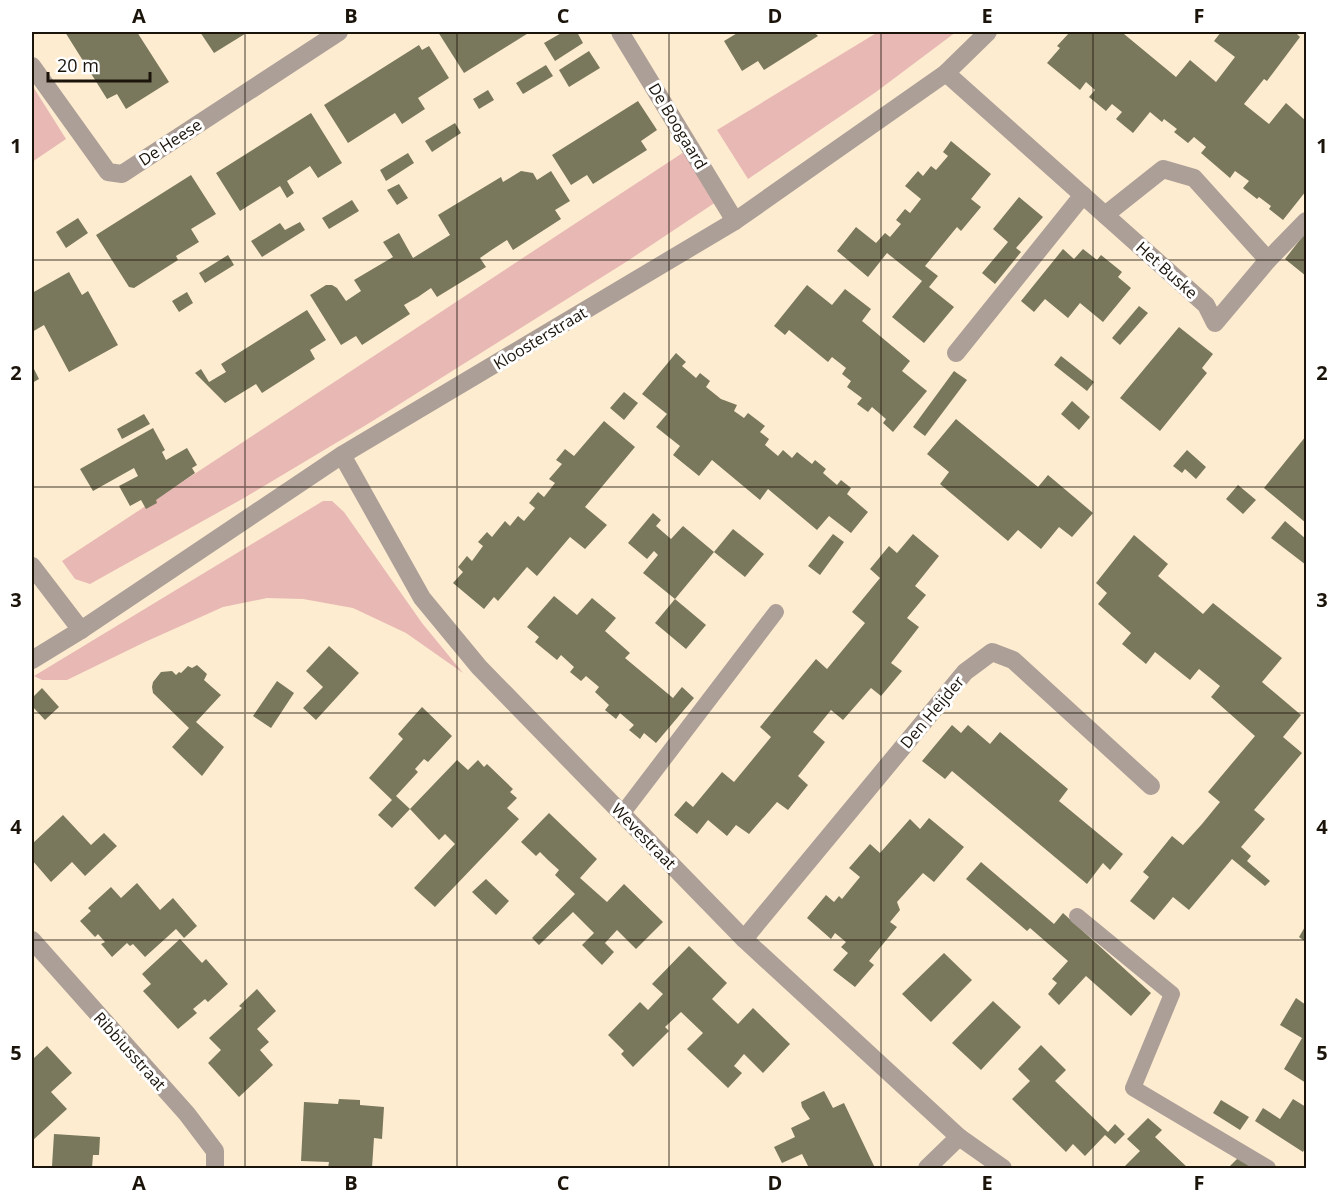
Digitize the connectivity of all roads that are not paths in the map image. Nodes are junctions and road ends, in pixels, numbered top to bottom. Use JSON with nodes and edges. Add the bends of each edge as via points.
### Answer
{"nodes":[{"id":1,"x":339,"y":32,"type":"edge"},
{"id":2,"x":620,"y":32,"type":"edge"},
{"id":3,"x":988,"y":32,"type":"edge"},
{"id":4,"x":32,"y":66,"type":"edge"},
{"id":5,"x":946,"y":73,"type":"junction"},
{"id":6,"x":1083,"y":195,"type":"junction"},
{"id":7,"x":1105,"y":215,"type":"junction"},
{"id":8,"x":735,"y":221,"type":"junction"},
{"id":9,"x":1306,"y":221,"type":"edge"},
{"id":10,"x":1268,"y":260,"type":"junction"},
{"id":11,"x":956,"y":352,"type":"dead end"},
{"id":12,"x":342,"y":455,"type":"junction"},
{"id":13,"x":32,"y":566,"type":"edge"},
{"id":14,"x":776,"y":612,"type":"dead end"},
{"id":15,"x":81,"y":630,"type":"junction"},
{"id":16,"x":32,"y":660,"type":"edge"},
{"id":17,"x":1151,"y":786,"type":"dead end"},
{"id":18,"x":622,"y":814,"type":"junction"},
{"id":19,"x":1077,"y":916,"type":"dead end"},
{"id":20,"x":744,"y":939,"type":"junction"},
{"id":21,"x":32,"y":940,"type":"edge"},
{"id":22,"x":959,"y":1137,"type":"junction"},
{"id":23,"x":215,"y":1168,"type":"edge"},
{"id":24,"x":927,"y":1168,"type":"edge"},
{"id":25,"x":1003,"y":1168,"type":"edge"},
{"id":26,"x":1268,"y":1168,"type":"edge"}],
"edges":[{"from":1,"to":4,"type":"street","name":"De Heese","via":[[122,174],[108,172]]},
{"from":2,"to":8,"type":"street","name":"De Boogaard"},
{"from":3,"to":5,"type":"street","name":"Kloosterstraat"},
{"from":5,"to":6,"type":"street","name":"Het Buske"},
{"from":5,"to":8,"type":"street","name":"Kloosterstraat"},
{"from":6,"to":7,"type":"street","name":"Het Buske"},
{"from":6,"to":11,"type":"street"},
{"from":7,"to":10,"type":"street","via":[[1163,170],[1194,178]]},
{"from":7,"to":10,"type":"street","name":"Het Buske","via":[[1206,305],[1215,323]]},
{"from":8,"to":12,"type":"street","name":"Kloosterstraat"},
{"from":9,"to":10,"type":"street","name":"Het Buske"},
{"from":12,"to":15,"type":"street","name":"Kloosterstraat"},
{"from":12,"to":18,"type":"street","name":"Wevestraat","via":[[422,598],[479,667]]},
{"from":13,"to":15,"type":"street"},
{"from":14,"to":18,"type":"lane"},
{"from":15,"to":16,"type":"street","name":"Kloosterstraat"},
{"from":17,"to":20,"type":"street","name":"Den Heijder","via":[[1013,660],[992,652],[965,672]]},
{"from":18,"to":20,"type":"street","name":"Wevestraat"},
{"from":19,"to":26,"type":"lane","via":[[1172,994],[1133,1088]]},
{"from":20,"to":22,"type":"street","name":"Wevestraat"},
{"from":21,"to":23,"type":"street","name":"Ribbiusstraat","via":[[187,1114],[215,1151]]},
{"from":22,"to":24,"type":"street"},
{"from":22,"to":25,"type":"street","name":"Wevestraat"}]}
